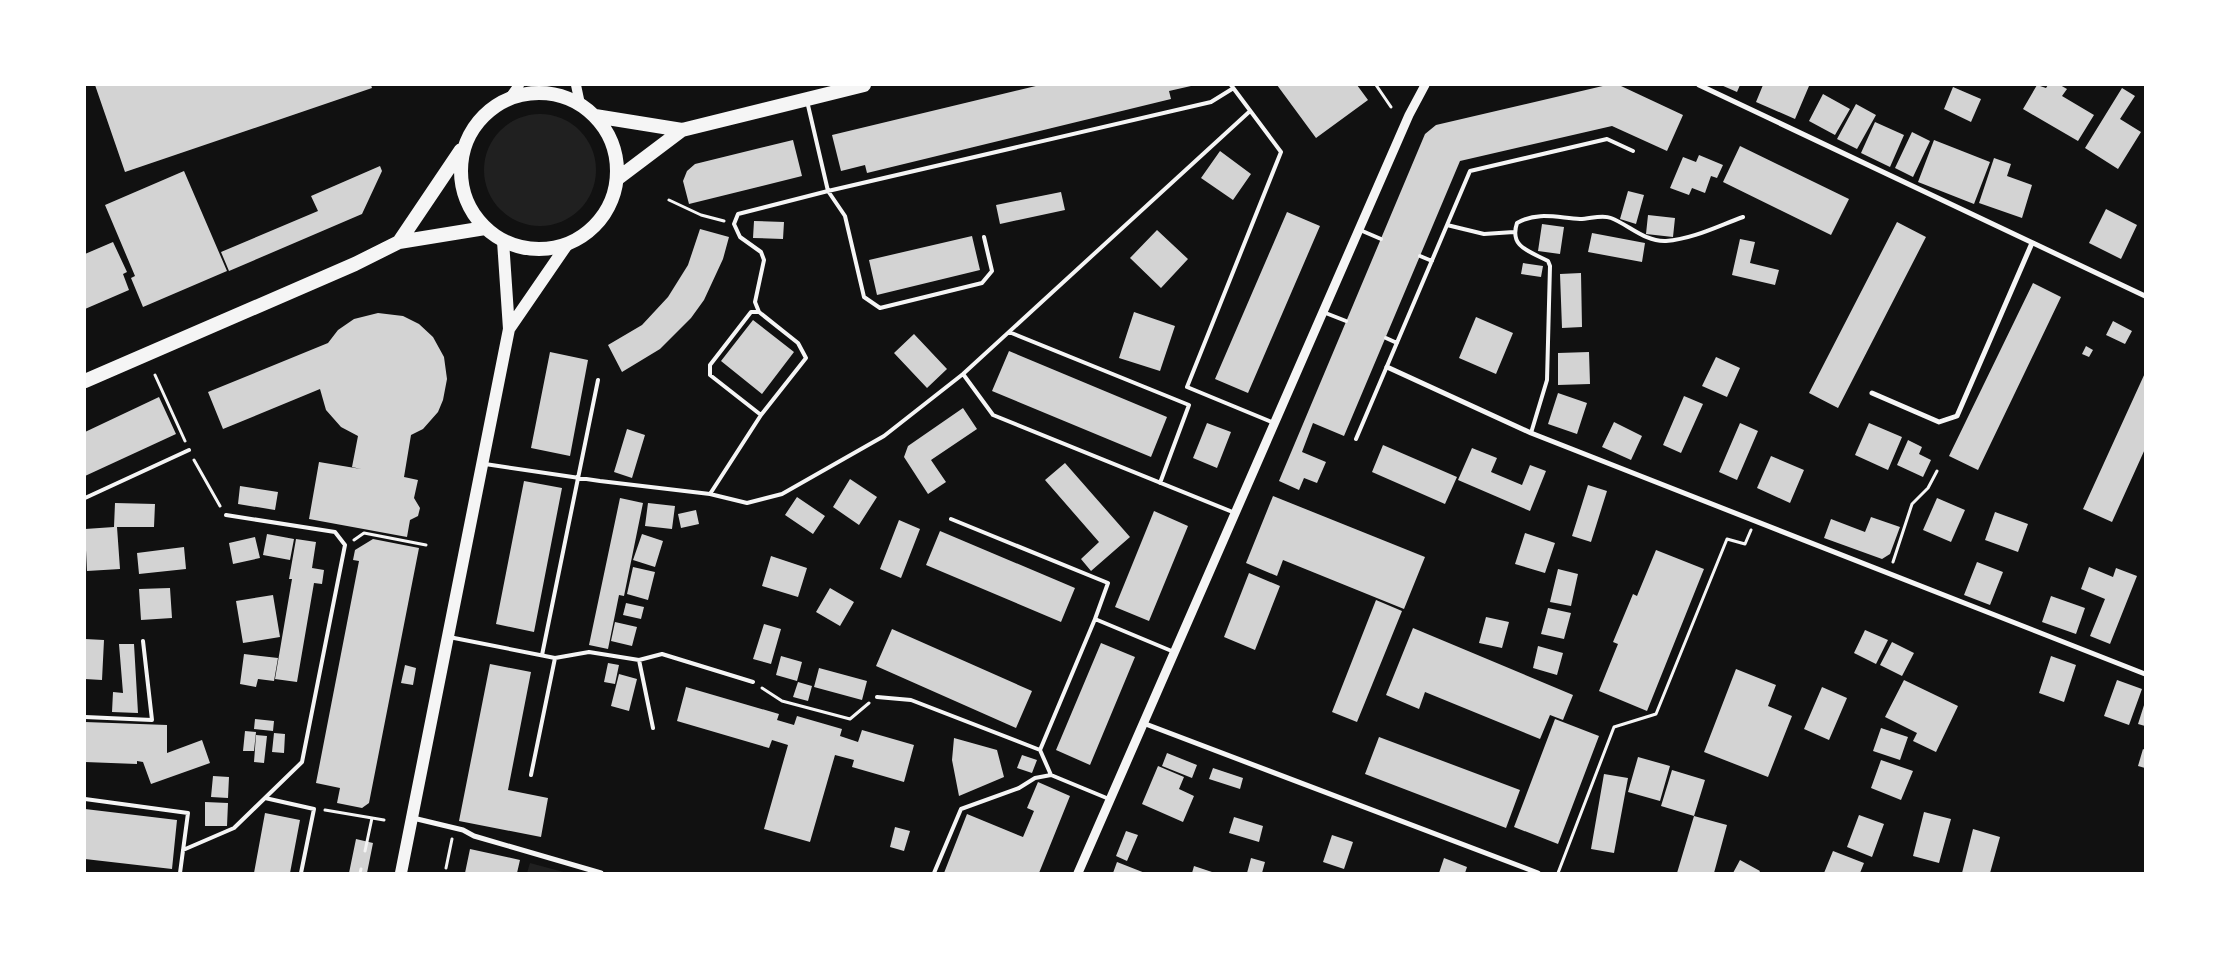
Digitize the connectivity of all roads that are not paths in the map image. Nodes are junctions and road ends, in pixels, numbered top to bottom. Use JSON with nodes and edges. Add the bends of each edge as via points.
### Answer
{"nodes":[{"id":1,"x":519,"y":85,"type":"edge"},
{"id":2,"x":576,"y":85,"type":"edge"},
{"id":3,"x":864,"y":85,"type":"edge"},
{"id":4,"x":1425,"y":85,"type":"edge"},
{"id":5,"x":1699,"y":85,"type":"edge"},
{"id":6,"x":1231,"y":87,"type":"edge"},
{"id":7,"x":510,"y":99,"type":"junction"},
{"id":8,"x":806,"y":99,"type":"junction"},
{"id":9,"x":580,"y":104,"type":"junction"},
{"id":10,"x":1249,"y":112,"type":"junction"},
{"id":11,"x":595,"y":116,"type":"junction"},
{"id":12,"x":682,"y":130,"type":"junction"},
{"id":13,"x":466,"y":143,"type":"junction"},
{"id":14,"x":1633,"y":151,"type":"dead end"},
{"id":15,"x":617,"y":179,"type":"junction"},
{"id":16,"x":828,"y":190,"type":"junction"},
{"id":17,"x":1743,"y":216,"type":"dead end"},
{"id":18,"x":1447,"y":225,"type":"junction"},
{"id":19,"x":485,"y":228,"type":"junction"},
{"id":20,"x":1359,"y":230,"type":"junction"},
{"id":21,"x":1514,"y":232,"type":"junction"},
{"id":22,"x":984,"y":237,"type":"dead end"},
{"id":23,"x":1381,"y":239,"type":"dead end"},
{"id":24,"x":503,"y":241,"type":"junction"},
{"id":25,"x":399,"y":242,"type":"junction"},
{"id":26,"x":2032,"y":243,"type":"junction"},
{"id":27,"x":566,"y":246,"type":"junction"},
{"id":28,"x":1420,"y":256,"type":"dead end"},
{"id":29,"x":1432,"y":261,"type":"junction"},
{"id":30,"x":2145,"y":296,"type":"edge"},
{"id":31,"x":759,"y":312,"type":"junction"},
{"id":32,"x":1323,"y":312,"type":"junction"},
{"id":33,"x":1346,"y":322,"type":"dead end"},
{"id":34,"x":509,"y":328,"type":"junction"},
{"id":35,"x":1009,"y":332,"type":"junction"},
{"id":36,"x":1386,"y":338,"type":"dead end"},
{"id":37,"x":1397,"y":343,"type":"junction"},
{"id":38,"x":1386,"y":367,"type":"junction"},
{"id":39,"x":963,"y":374,"type":"junction"},
{"id":40,"x":598,"y":380,"type":"dead end"},
{"id":41,"x":85,"y":381,"type":"edge"},
{"id":42,"x":1872,"y":393,"type":"dead end"},
{"id":43,"x":761,"y":415,"type":"junction"},
{"id":44,"x":1274,"y":423,"type":"junction"},
{"id":45,"x":1531,"y":433,"type":"junction"},
{"id":46,"x":1356,"y":439,"type":"dead end"},
{"id":47,"x":189,"y":450,"type":"road end"},
{"id":48,"x":482,"y":464,"type":"junction"},
{"id":49,"x":578,"y":478,"type":"junction"},
{"id":50,"x":1160,"y":483,"type":"junction"},
{"id":51,"x":710,"y":494,"type":"junction"},
{"id":52,"x":85,"y":498,"type":"edge"},
{"id":53,"x":1235,"y":513,"type":"junction"},
{"id":54,"x":226,"y":515,"type":"road end"},
{"id":55,"x":950,"y":519,"type":"dead end"},
{"id":56,"x":1095,"y":618,"type":"junction"},
{"id":57,"x":449,"y":637,"type":"junction"},
{"id":58,"x":143,"y":641,"type":"dead end"},
{"id":59,"x":1174,"y":652,"type":"junction"},
{"id":60,"x":542,"y":655,"type":"junction"},
{"id":61,"x":555,"y":658,"type":"junction"},
{"id":62,"x":639,"y":660,"type":"junction"},
{"id":63,"x":2145,"y":674,"type":"edge"},
{"id":64,"x":754,"y":682,"type":"road end"},
{"id":65,"x":877,"y":697,"type":"road end"},
{"id":66,"x":85,"y":717,"type":"edge"},
{"id":67,"x":1144,"y":723,"type":"junction"},
{"id":68,"x":653,"y":728,"type":"dead end"},
{"id":69,"x":1040,"y":750,"type":"junction"},
{"id":70,"x":531,"y":775,"type":"dead end"},
{"id":71,"x":1050,"y":775,"type":"junction"},
{"id":72,"x":265,"y":798,"type":"junction"},
{"id":73,"x":85,"y":799,"type":"edge"},
{"id":74,"x":1110,"y":799,"type":"junction"},
{"id":75,"x":413,"y":818,"type":"junction"},
{"id":76,"x":183,"y":850,"type":"junction"},
{"id":77,"x":180,"y":873,"type":"edge"},
{"id":78,"x":301,"y":873,"type":"edge"},
{"id":79,"x":401,"y":873,"type":"edge"},
{"id":80,"x":601,"y":873,"type":"edge"},
{"id":81,"x":934,"y":873,"type":"edge"},
{"id":82,"x":1078,"y":873,"type":"edge"},
{"id":83,"x":1538,"y":873,"type":"edge"}],
"edges":[{"from":1,"to":7,"type":"main road"},
{"from":2,"to":9,"type":"main road"},
{"from":3,"to":8,"type":"highway"},
{"from":4,"to":20,"type":"street"},
{"from":5,"to":26,"type":"street"},
{"from":6,"to":10,"type":"lane"},
{"from":6,"to":16,"type":"lane","via":[[1211,102]]},
{"from":7,"to":9,"type":"highway","via":[[538,92],[562,96]]},
{"from":7,"to":13,"type":"highway","via":[[494,106],[477,122]]},
{"from":8,"to":12,"type":"highway"},
{"from":8,"to":16,"type":"lane"},
{"from":9,"to":11,"type":"highway"},
{"from":10,"to":35,"type":"lane"},
{"from":10,"to":44,"type":"lane","via":[[1281,152],[1187,387]]},
{"from":11,"to":12,"type":"highway"},
{"from":11,"to":15,"type":"highway","via":[[613,145]]},
{"from":12,"to":15,"type":"highway"},
{"from":13,"to":19,"type":"highway","via":[[461,166],[462,188],[471,210]]},
{"from":13,"to":25,"type":"highway"},
{"from":14,"to":18,"type":"lane","via":[[1607,139],[1470,171]]},
{"from":15,"to":27,"type":"highway","via":[[612,200],[602,219]]},
{"from":16,"to":22,"type":"lane","via":[[845,216],[864,296],[880,308],[982,283],[992,271]]},
{"from":16,"to":31,"type":"lane","via":[[738,214],[734,224],[740,237],[761,252],[764,260],[755,302]]},
{"from":17,"to":21,"type":"lane","via":[[1696,235],[1665,241],[1648,238],[1609,217],[1533,216],[1517,223]]},
{"from":18,"to":21,"type":"lane","via":[[1484,234]]},
{"from":18,"to":29,"type":"lane"},
{"from":19,"to":24,"type":"highway"},
{"from":19,"to":25,"type":"highway"},
{"from":20,"to":23,"type":"lane"},
{"from":20,"to":32,"type":"street"},
{"from":21,"to":45,"type":"lane","via":[[1515,240],[1522,247],[1548,261],[1550,266],[1547,380]]},
{"from":24,"to":27,"type":"highway","via":[[524,248],[546,250]]},
{"from":24,"to":34,"type":"main road"},
{"from":25,"to":41,"type":"highway"},
{"from":26,"to":30,"type":"street"},
{"from":26,"to":42,"type":"street","via":[[1957,416],[1939,422]]},
{"from":27,"to":34,"type":"main road"},
{"from":28,"to":29,"type":"lane"},
{"from":29,"to":37,"type":"lane"},
{"from":31,"to":43,"type":"lane","via":[[798,343],[806,358]]},
{"from":31,"to":43,"type":"lane","via":[[751,312],[739,327],[710,366],[710,375]]},
{"from":32,"to":33,"type":"lane"},
{"from":32,"to":44,"type":"street"},
{"from":34,"to":48,"type":"main road"},
{"from":35,"to":39,"type":"lane"},
{"from":35,"to":50,"type":"lane","via":[[1190,406]]},
{"from":36,"to":37,"type":"lane"},
{"from":37,"to":38,"type":"lane"},
{"from":38,"to":45,"type":"street"},
{"from":38,"to":46,"type":"lane"},
{"from":39,"to":50,"type":"lane","via":[[992,415]]},
{"from":39,"to":51,"type":"lane","via":[[884,436],[782,494],[747,503]]},
{"from":40,"to":49,"type":"lane"},
{"from":43,"to":51,"type":"lane"},
{"from":44,"to":53,"type":"street"},
{"from":45,"to":63,"type":"street"},
{"from":47,"to":52,"type":"lane"},
{"from":48,"to":49,"type":"lane"},
{"from":48,"to":57,"type":"main road"},
{"from":49,"to":51,"type":"lane"},
{"from":49,"to":60,"type":"lane"},
{"from":50,"to":53,"type":"lane"},
{"from":53,"to":59,"type":"street"},
{"from":54,"to":72,"type":"lane","via":[[335,532],[344,545],[302,762]]},
{"from":55,"to":56,"type":"lane","via":[[1108,583]]},
{"from":56,"to":59,"type":"lane"},
{"from":56,"to":69,"type":"lane"},
{"from":57,"to":60,"type":"lane"},
{"from":57,"to":75,"type":"main road"},
{"from":58,"to":66,"type":"lane","via":[[152,720]]},
{"from":59,"to":67,"type":"street"},
{"from":60,"to":61,"type":"lane"},
{"from":61,"to":62,"type":"lane","via":[[589,652]]},
{"from":61,"to":70,"type":"lane"},
{"from":62,"to":64,"type":"lane","via":[[662,654]]},
{"from":62,"to":68,"type":"lane"},
{"from":65,"to":69,"type":"lane","via":[[911,700]]},
{"from":67,"to":74,"type":"street"},
{"from":67,"to":83,"type":"street"},
{"from":69,"to":71,"type":"lane"},
{"from":71,"to":74,"type":"lane"},
{"from":71,"to":81,"type":"lane","via":[[1035,778],[1019,788],[961,809]]},
{"from":72,"to":76,"type":"lane","via":[[234,828]]},
{"from":72,"to":78,"type":"lane","via":[[314,809]]},
{"from":73,"to":76,"type":"lane","via":[[188,812]]},
{"from":74,"to":82,"type":"street"},
{"from":75,"to":79,"type":"main road"},
{"from":75,"to":80,"type":"street","via":[[463,830]]},
{"from":76,"to":77,"type":"lane"}]}
